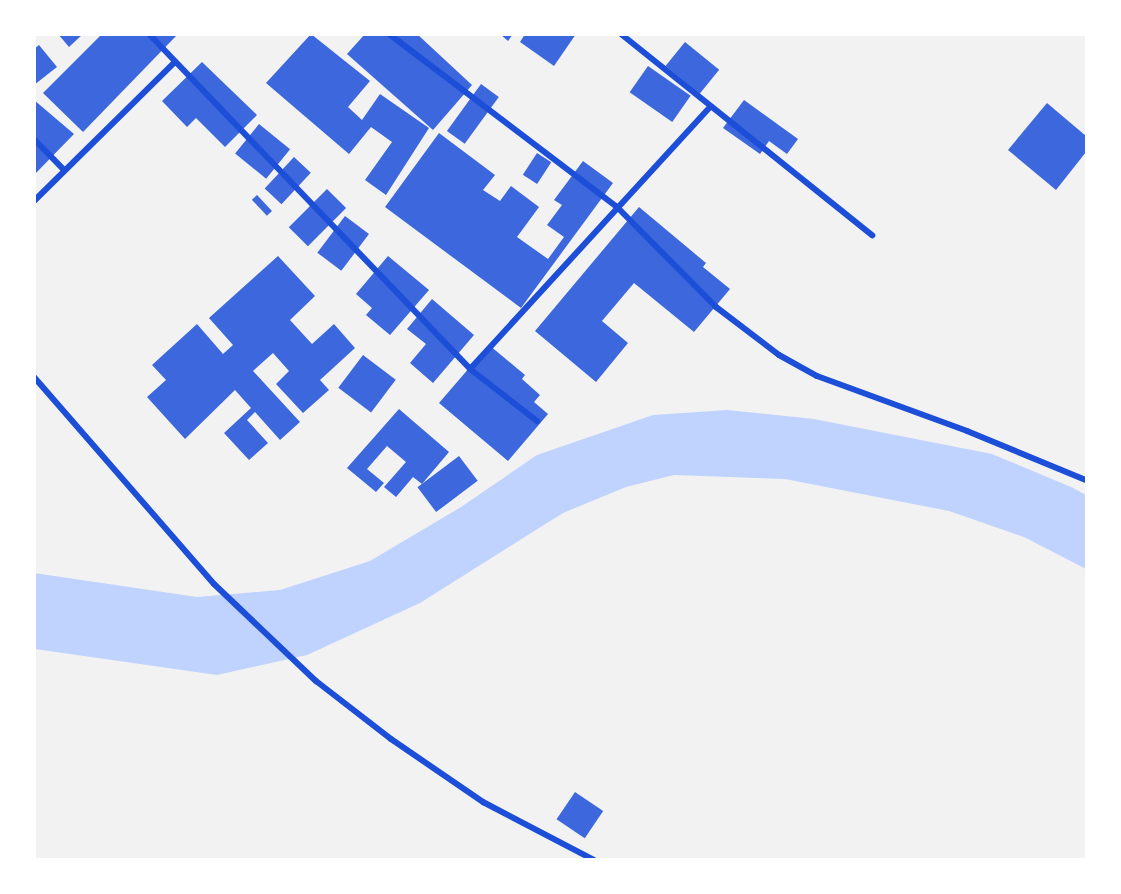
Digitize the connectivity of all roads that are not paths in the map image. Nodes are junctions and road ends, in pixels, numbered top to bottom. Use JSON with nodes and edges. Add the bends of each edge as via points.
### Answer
{"nodes":[{"id":1,"x":149,"y":34,"type":"edge"},
{"id":2,"x":389,"y":34,"type":"edge"},
{"id":3,"x":621,"y":34,"type":"edge"},
{"id":4,"x":175,"y":62,"type":"junction"},
{"id":5,"x":710,"y":107,"type":"junction"},
{"id":6,"x":34,"y":140,"type":"edge"},
{"id":7,"x":64,"y":170,"type":"junction"},
{"id":8,"x":34,"y":201,"type":"edge"},
{"id":9,"x":617,"y":207,"type":"junction"},
{"id":10,"x":872,"y":235,"type":"dead end"},
{"id":11,"x":470,"y":369,"type":"junction"},
{"id":12,"x":34,"y":377,"type":"edge"},
{"id":13,"x":537,"y":421,"type":"dead end"},
{"id":14,"x":1086,"y":480,"type":"edge"},
{"id":15,"x":594,"y":860,"type":"edge"}],
"edges":[{"from":1,"to":4,"type":"street"},
{"from":2,"to":9,"type":"street"},
{"from":3,"to":5,"type":"street"},
{"from":4,"to":7,"type":"street"},
{"from":4,"to":11,"type":"street"},
{"from":5,"to":9,"type":"street"},
{"from":5,"to":10,"type":"street"},
{"from":6,"to":7,"type":"street"},
{"from":7,"to":8,"type":"street"},
{"from":9,"to":11,"type":"street"},
{"from":9,"to":14,"type":"street","via":[[716,307],[779,355],[817,376]]},
{"from":11,"to":13,"type":"street"},
{"from":12,"to":15,"type":"street","via":[[214,584],[316,681],[483,802]]}]}
